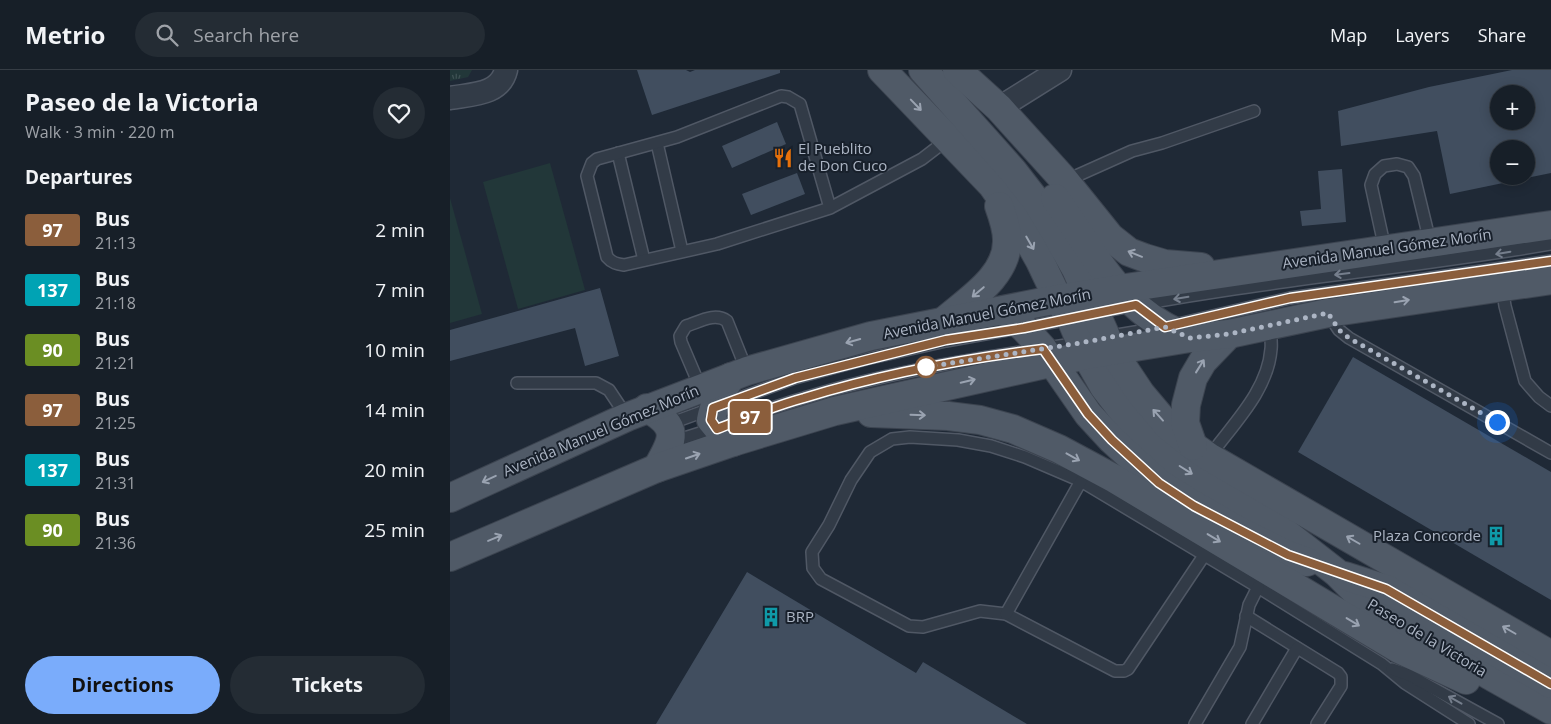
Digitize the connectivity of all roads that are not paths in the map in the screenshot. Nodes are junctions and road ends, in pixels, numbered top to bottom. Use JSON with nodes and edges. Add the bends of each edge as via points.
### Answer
{"nodes":[{"id":1,"x":506,"y":70,"type":"edge"},
{"id":2,"x":882,"y":70,"type":"edge"},
{"id":3,"x":923,"y":70,"type":"edge"},
{"id":4,"x":934,"y":70,"type":"edge"},
{"id":5,"x":956,"y":70,"type":"edge"},
{"id":6,"x":1060,"y":70,"type":"edge"},
{"id":7,"x":450,"y":98,"type":"edge"},
{"id":8,"x":1000,"y":108,"type":"junction"},
{"id":9,"x":1254,"y":111,"type":"dead end"},
{"id":10,"x":948,"y":139,"type":"junction"},
{"id":11,"x":657,"y":143,"type":"junction"},
{"id":12,"x":618,"y":153,"type":"junction"},
{"id":13,"x":1065,"y":181,"type":"junction"},
{"id":14,"x":992,"y":185,"type":"junction"},
{"id":15,"x":830,"y":208,"type":"junction"},
{"id":16,"x":1551,"y":225,"type":"edge"},
{"id":17,"x":1430,"y":242,"type":"junction"},
{"id":18,"x":1551,"y":244,"type":"edge"},
{"id":19,"x":1385,"y":250,"type":"junction"},
{"id":20,"x":682,"y":252,"type":"junction"},
{"id":21,"x":644,"y":260,"type":"junction"},
{"id":22,"x":1551,"y":261,"type":"edge"},
{"id":23,"x":1252,"y":269,"type":"junction"},
{"id":24,"x":1551,"y":280,"type":"edge"},
{"id":25,"x":1502,"y":286,"type":"junction"},
{"id":26,"x":1127,"y":297,"type":"junction"},
{"id":27,"x":1328,"y":313,"type":"junction"},
{"id":28,"x":1014,"y":319,"type":"junction"},
{"id":29,"x":942,"y":322,"type":"junction"},
{"id":30,"x":1270,"y":326,"type":"junction"},
{"id":31,"x":1088,"y":327,"type":"junction"},
{"id":32,"x":1165,"y":327,"type":"junction"},
{"id":33,"x":1229,"y":334,"type":"junction"},
{"id":34,"x":1190,"y":338,"type":"junction"},
{"id":35,"x":1049,"y":356,"type":"junction"},
{"id":36,"x":739,"y":374,"type":"junction"},
{"id":37,"x":517,"y":383,"type":"dead end"},
{"id":38,"x":1551,"y":406,"type":"edge"},
{"id":39,"x":835,"y":411,"type":"junction"},
{"id":40,"x":716,"y":417,"type":"junction"},
{"id":41,"x":653,"y":423,"type":"junction"},
{"id":42,"x":1201,"y":451,"type":"junction"},
{"id":43,"x":1551,"y":453,"type":"edge"},
{"id":44,"x":657,"y":468,"type":"junction"},
{"id":45,"x":1081,"y":481,"type":"junction"},
{"id":46,"x":450,"y":498,"type":"edge"},
{"id":47,"x":1205,"y":554,"type":"junction"},
{"id":48,"x":450,"y":557,"type":"edge"},
{"id":49,"x":1337,"y":573,"type":"junction"},
{"id":50,"x":1258,"y":587,"type":"junction"},
{"id":51,"x":1006,"y":614,"type":"junction"},
{"id":52,"x":1246,"y":616,"type":"junction"},
{"id":53,"x":1297,"y":648,"type":"junction"},
{"id":54,"x":1551,"y":654,"type":"edge"},
{"id":55,"x":1382,"y":664,"type":"junction"},
{"id":56,"x":1545,"y":698,"type":"edge"},
{"id":57,"x":1195,"y":724,"type":"edge"},
{"id":58,"x":1252,"y":724,"type":"edge"},
{"id":59,"x":1317,"y":724,"type":"edge"},
{"id":60,"x":1470,"y":724,"type":"edge"},
{"id":61,"x":1498,"y":724,"type":"edge"}],
"edges":[{"from":1,"to":7,"type":"street","via":[[499,85],[491,90]]},
{"from":2,"to":10,"type":"main road","one_way":true},
{"from":3,"to":31,"type":"main road","via":[[1037,202],[1055,232]]},
{"from":4,"to":26,"type":"main road","via":[[1006,138],[1046,185],[1090,252]]},
{"from":5,"to":8,"type":"main road"},
{"from":6,"to":8,"type":"street"},
{"from":8,"to":13,"type":"main road"},
{"from":9,"to":13,"type":"lane","via":[[1132,151]]},
{"from":10,"to":14,"type":"main road"},
{"from":10,"to":15,"type":"lane","via":[[922,159]]},
{"from":11,"to":12,"type":"lane"},
{"from":11,"to":15,"type":"lane","via":[[781,96],[788,98],[800,104]]},
{"from":11,"to":20,"type":"lane"},
{"from":12,"to":21,"type":"lane"},
{"from":12,"to":21,"type":"lane","via":[[597,159],[587,176],[607,257],[616,264],[624,265]]},
{"from":23,"to":13,"type":"main road","one_way":true,"via":[[1164,264],[1129,252],[1110,237]]},
{"from":14,"to":29,"type":"main road","one_way":true,"via":[[1006,226],[1004,258],[985,286]]},
{"from":14,"to":31,"type":"main road","one_way":true,"via":[[1040,261]]},
{"from":15,"to":20,"type":"lane"},
{"from":16,"to":17,"type":"main road","name":"Avenida Manuel Gómez Morín"},
{"from":17,"to":19,"type":"main road","name":"Avenida Manuel Gómez Morín"},
{"from":17,"to":19,"type":"lane","via":[[1414,176],[1408,168],[1397,164],[1384,166],[1375,174],[1371,185]]},
{"from":18,"to":26,"type":"lane","one_way":true,"via":[[1304,279]]},
{"from":19,"to":23,"type":"main road","name":"Avenida Manuel Gómez Morín"},
{"from":20,"to":21,"type":"lane"},
{"from":22,"to":32,"type":"lane","via":[[1290,298]]},
{"from":23,"to":26,"type":"main road","name":"Avenida Manuel Gómez Morín"},
{"from":24,"to":25,"type":"main road","name":"Avenida Manuel Gómez Morín"},
{"from":27,"to":25,"type":"main road","name":"Avenida Manuel Gómez Morín","one_way":true},
{"from":25,"to":38,"type":"lane","via":[[1525,381]]},
{"from":26,"to":31,"type":"main road","name":"Avenida Manuel Gómez Morín"},
{"from":26,"to":32,"type":"main road"},
{"from":27,"to":30,"type":"main road","name":"Avenida Manuel Gómez Morín"},
{"from":27,"to":43,"type":"lane","via":[[1339,330],[1349,338]]},
{"from":28,"to":29,"type":"main road","name":"Avenida Manuel Gómez Morín"},
{"from":28,"to":31,"type":"main road","name":"Avenida Manuel Gómez Morín"},
{"from":28,"to":35,"type":"main road"},
{"from":28,"to":40,"type":"lane","via":[[946,340],[795,378]]},
{"from":29,"to":36,"type":"main road","name":"Avenida Manuel Gómez Morín","one_way":true,"via":[[871,336]]},
{"from":30,"to":33,"type":"main road","name":"Avenida Manuel Gómez Morín"},
{"from":30,"to":42,"type":"lane","via":[[1271,350],[1265,376],[1251,400]]},
{"from":31,"to":32,"type":"lane"},
{"from":31,"to":34,"type":"main road","name":"Avenida Manuel Gómez Morín"},
{"from":31,"to":35,"type":"main road","name":"Avenida Manuel Gómez Morín"},
{"from":42,"to":31,"type":"main road","one_way":true,"via":[[1168,426]]},
{"from":31,"to":49,"type":"main road","one_way":true,"via":[[1104,387],[1150,442],[1176,463],[1282,530]]},
{"from":32,"to":34,"type":"main road"},
{"from":33,"to":34,"type":"main road","name":"Avenida Manuel Gómez Morín"},
{"from":42,"to":33,"type":"main road","one_way":true,"via":[[1185,423],[1192,378],[1203,361]]},
{"from":39,"to":35,"type":"main road","name":"Avenida Manuel Gómez Morín","one_way":true,"via":[[1018,370]]},
{"from":35,"to":40,"type":"lane","via":[[926,368]]},
{"from":35,"to":49,"type":"main road","via":[[1094,420],[1159,483],[1241,532],[1288,555]]},
{"from":36,"to":40,"type":"main road","name":"Avenida Manuel Gómez Morín"},
{"from":36,"to":40,"type":"lane","via":[[727,321],[717,316],[686,326],[680,342]]},
{"from":37,"to":41,"type":"lane","via":[[596,383]]},
{"from":39,"to":40,"type":"main road","name":"Avenida Manuel Gómez Morín"},
{"from":39,"to":56,"type":"main road","one_way":true,"via":[[948,416],[1013,429],[1115,479],[1399,649],[1479,686]]},
{"from":40,"to":41,"type":"main road","name":"Avenida Manuel Gómez Morín"},
{"from":40,"to":41,"type":"lane"},
{"from":44,"to":40,"type":"main road","name":"Avenida Manuel Gómez Morín","one_way":true},
{"from":41,"to":44,"type":"main road","via":[[668,450]]},
{"from":41,"to":46,"type":"main road","name":"Avenida Manuel Gómez Morín","one_way":true},
{"from":54,"to":42,"type":"main road","one_way":true},
{"from":48,"to":44,"type":"main road","name":"Avenida Manuel Gómez Morín","one_way":true},
{"from":45,"to":47,"type":"lane"},
{"from":45,"to":51,"type":"lane"},
{"from":45,"to":51,"type":"lane","via":[[991,446],[958,440],[892,439],[870,452],[812,552],[813,568],[821,579],[909,626],[923,628],[980,611]]},
{"from":47,"to":50,"type":"lane"},
{"from":47,"to":51,"type":"lane","via":[[1124,671],[1116,671]]},
{"from":49,"to":56,"type":"main road","via":[[1386,589]]},
{"from":50,"to":52,"type":"lane"},
{"from":50,"to":55,"type":"lane"},
{"from":52,"to":53,"type":"lane"},
{"from":52,"to":57,"type":"lane","via":[[1240,647]]},
{"from":53,"to":58,"type":"lane"},
{"from":53,"to":59,"type":"lane","via":[[1341,677],[1340,686]]},
{"from":55,"to":60,"type":"lane","via":[[1405,683]]},
{"from":61,"to":55,"type":"lane","one_way":true,"via":[[1409,675]]}]}
